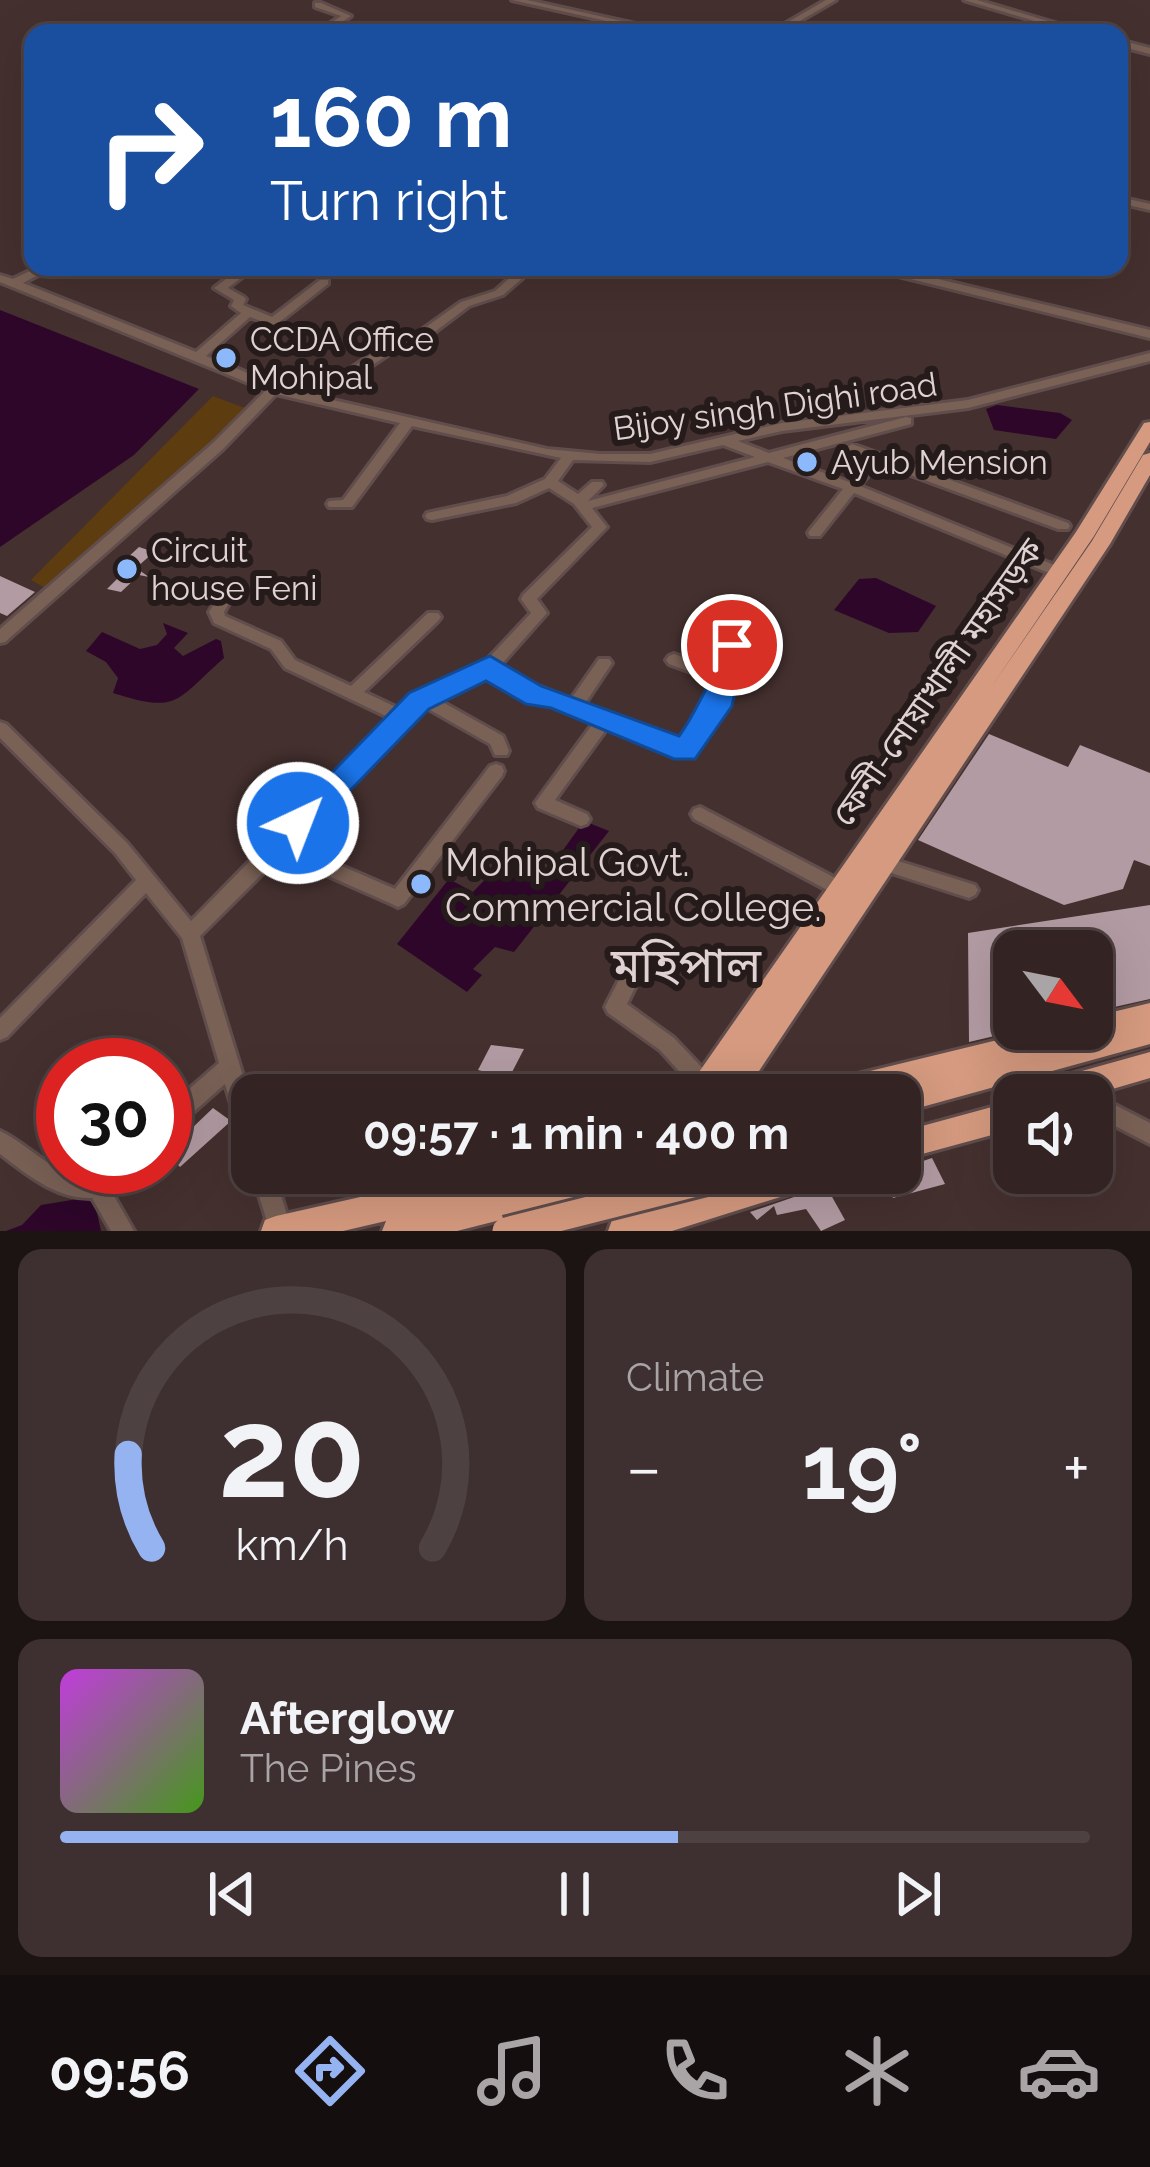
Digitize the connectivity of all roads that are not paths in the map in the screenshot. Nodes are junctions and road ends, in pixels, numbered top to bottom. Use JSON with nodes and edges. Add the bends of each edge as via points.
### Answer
{"nodes":[{"id":1,"x":325,"y":0,"type":"edge"},
{"id":2,"x":516,"y":0,"type":"edge"},
{"id":3,"x":968,"y":0,"type":"edge"},
{"id":4,"x":832,"y":1,"type":"edge"},
{"id":5,"x":334,"y":24,"type":"edge"},
{"id":6,"x":629,"y":24,"type":"edge"},
{"id":7,"x":790,"y":24,"type":"edge"},
{"id":8,"x":1052,"y":24,"type":"edge"},
{"id":9,"x":237,"y":276,"type":"edge"},
{"id":10,"x":519,"y":276,"type":"edge"},
{"id":11,"x":911,"y":276,"type":"edge"},
{"id":12,"x":6,"y":281,"type":"edge"},
{"id":13,"x":324,"y":282,"type":"dead end"},
{"id":14,"x":248,"y":312,"type":"junction"},
{"id":15,"x":1150,"y":334,"type":"edge"},
{"id":16,"x":199,"y":356,"type":"junction"},
{"id":17,"x":1150,"y":357,"type":"edge"},
{"id":18,"x":274,"y":389,"type":"junction"},
{"id":19,"x":312,"y":400,"type":"junction"},
{"id":20,"x":944,"y":412,"type":"dead end"},
{"id":21,"x":407,"y":423,"type":"junction"},
{"id":22,"x":1150,"y":427,"type":"edge"},
{"id":23,"x":726,"y":442,"type":"junction"},
{"id":24,"x":853,"y":448,"type":"dead end"},
{"id":25,"x":668,"y":454,"type":"junction"},
{"id":26,"x":570,"y":455,"type":"junction"},
{"id":27,"x":764,"y":456,"type":"junction"},
{"id":28,"x":875,"y":457,"type":"junction"},
{"id":29,"x":1150,"y":460,"type":"edge"},
{"id":30,"x":685,"y":478,"type":"junction"},
{"id":31,"x":550,"y":482,"type":"junction"},
{"id":32,"x":597,"y":485,"type":"dead end"},
{"id":33,"x":850,"y":488,"type":"junction"},
{"id":34,"x":581,"y":503,"type":"junction"},
{"id":35,"x":334,"y":504,"type":"dead end"},
{"id":36,"x":433,"y":517,"type":"dead end"},
{"id":37,"x":1063,"y":526,"type":"dead end"},
{"id":38,"x":815,"y":532,"type":"dead end"},
{"id":39,"x":1059,"y":572,"type":"junction"},
{"id":40,"x":227,"y":595,"type":"dead end"},
{"id":41,"x":434,"y":617,"type":"dead end"},
{"id":42,"x":2,"y":632,"type":"edge"},
{"id":43,"x":735,"y":634,"type":"dead end"},
{"id":44,"x":674,"y":660,"type":"dead end"},
{"id":45,"x":604,"y":663,"type":"dead end"},
{"id":46,"x":490,"y":667,"type":"junction"},
{"id":47,"x":724,"y":678,"type":"junction"},
{"id":48,"x":352,"y":694,"type":"junction"},
{"id":49,"x":423,"y":699,"type":"junction"},
{"id":50,"x":575,"y":706,"type":"junction"},
{"id":51,"x":402,"y":717,"type":"junction"},
{"id":52,"x":604,"y":719,"type":"junction"},
{"id":53,"x":0,"y":728,"type":"edge"},
{"id":54,"x":700,"y":814,"type":"dead end"},
{"id":55,"x":581,"y":819,"type":"dead end"},
{"id":56,"x":279,"y":846,"type":"junction"},
{"id":57,"x":870,"y":858,"type":"junction"},
{"id":58,"x":147,"y":880,"type":"junction"},
{"id":59,"x":837,"y":887,"type":"junction"},
{"id":60,"x":969,"y":890,"type":"dead end"},
{"id":61,"x":190,"y":934,"type":"junction"},
{"id":62,"x":640,"y":959,"type":"dead end"},
{"id":63,"x":1150,"y":1015,"type":"edge"},
{"id":64,"x":0,"y":1031,"type":"edge"},
{"id":65,"x":1150,"y":1031,"type":"edge"},
{"id":66,"x":1150,"y":1065,"type":"edge"},
{"id":67,"x":229,"y":1067,"type":"junction"},
{"id":68,"x":231,"y":1074,"type":"edge"},
{"id":69,"x":689,"y":1074,"type":"edge"},
{"id":70,"x":711,"y":1074,"type":"edge"},
{"id":71,"x":741,"y":1074,"type":"edge"},
{"id":72,"x":913,"y":1074,"type":"edge"},
{"id":73,"x":1113,"y":1076,"type":"edge"},
{"id":74,"x":1150,"y":1081,"type":"edge"},
{"id":75,"x":1113,"y":1093,"type":"edge"},
{"id":76,"x":921,"y":1094,"type":"edge"},
{"id":77,"x":192,"y":1100,"type":"edge"},
{"id":78,"x":993,"y":1108,"type":"edge"},
{"id":79,"x":1113,"y":1112,"type":"edge"},
{"id":80,"x":993,"y":1121,"type":"edge"},
{"id":81,"x":921,"y":1127,"type":"edge"},
{"id":82,"x":1150,"y":1134,"type":"edge"},
{"id":83,"x":921,"y":1140,"type":"edge"},
{"id":84,"x":0,"y":1141,"type":"edge"},
{"id":85,"x":36,"y":1166,"type":"edge"},
{"id":86,"x":102,"y":1194,"type":"edge"},
{"id":87,"x":269,"y":1194,"type":"edge"},
{"id":88,"x":439,"y":1194,"type":"edge"},
{"id":89,"x":543,"y":1194,"type":"edge"},
{"id":90,"x":639,"y":1194,"type":"edge"},
{"id":91,"x":653,"y":1194,"type":"edge"},
{"id":92,"x":657,"y":1194,"type":"edge"},
{"id":93,"x":740,"y":1194,"type":"edge"},
{"id":94,"x":626,"y":1229,"type":"edge"},
{"id":95,"x":279,"y":1230,"type":"edge"},
{"id":96,"x":123,"y":1231,"type":"edge"},
{"id":97,"x":397,"y":1231,"type":"edge"},
{"id":98,"x":506,"y":1231,"type":"edge"}],
"edges":[{"from":1,"to":5,"type":"street","via":[[318,5],[347,16]]},
{"from":2,"to":6,"type":"street"},
{"from":3,"to":8,"type":"street"},
{"from":4,"to":7,"type":"street"},
{"from":9,"to":14,"type":"street","via":[[220,288]]},
{"from":10,"to":19,"type":"street"},
{"from":11,"to":15,"type":"street"},
{"from":12,"to":16,"type":"street","name":"Bijoy singh Dighi road"},
{"from":13,"to":14,"type":"street","via":[[273,322]]},
{"from":14,"to":16,"type":"street"},
{"from":16,"to":18,"type":"street","name":"Bijoy singh Dighi road"},
{"from":17,"to":23,"type":"street","name":"Bijoy singh Dighi road","via":[[968,404],[782,427]]},
{"from":18,"to":19,"type":"street","name":"Bijoy singh Dighi road"},
{"from":18,"to":42,"type":"street"},
{"from":19,"to":21,"type":"street","name":"Bijoy singh Dighi road"},
{"from":20,"to":27,"type":"street"},
{"from":21,"to":26,"type":"street","name":"Bijoy singh Dighi road"},
{"from":21,"to":35,"type":"street","via":[[346,504]]},
{"from":22,"to":39,"type":"highway","name":"ফেনী-নোয়াখালী মহাসড়ক"},
{"from":23,"to":25,"type":"street","name":"Bijoy singh Dighi road"},
{"from":23,"to":27,"type":"street"},
{"from":24,"to":28,"type":"street"},
{"from":25,"to":26,"type":"street","name":"Bijoy singh Dighi road"},
{"from":25,"to":30,"type":"street"},
{"from":26,"to":31,"type":"street"},
{"from":27,"to":30,"type":"street"},
{"from":27,"to":33,"type":"street"},
{"from":28,"to":33,"type":"street"},
{"from":28,"to":37,"type":"street"},
{"from":29,"to":57,"type":"highway","name":"ফেনী-নোয়াখালী মহাসড়ক","via":[[1100,544]]},
{"from":30,"to":34,"type":"street"},
{"from":31,"to":34,"type":"street"},
{"from":31,"to":36,"type":"street","via":[[511,500]]},
{"from":32,"to":34,"type":"street"},
{"from":33,"to":38,"type":"street"},
{"from":33,"to":39,"type":"street"},
{"from":34,"to":46,"type":"street","via":[[600,527],[528,599],[540,613]]},
{"from":39,"to":57,"type":"highway","name":"ফেনী-নোয়াখালী মহাসড়ক"},
{"from":40,"to":48,"type":"street","via":[[219,619]]},
{"from":41,"to":48,"type":"street"},
{"from":43,"to":47,"type":"street","via":[[731,641],[745,658]]},
{"from":44,"to":47,"type":"street"},
{"from":45,"to":50,"type":"street"},
{"from":46,"to":49,"type":"street"},
{"from":46,"to":50,"type":"street","via":[[536,696]]},
{"from":47,"to":52,"type":"street","via":[[717,706],[684,751]]},
{"from":48,"to":51,"type":"street"},
{"from":49,"to":51,"type":"street"},
{"from":49,"to":56,"type":"street","via":[[497,740],[499,761],[398,899]]},
{"from":50,"to":52,"type":"street"},
{"from":51,"to":56,"type":"street"},
{"from":52,"to":55,"type":"street","via":[[544,802]]},
{"from":53,"to":58,"type":"street"},
{"from":54,"to":59,"type":"street"},
{"from":56,"to":61,"type":"street"},
{"from":57,"to":59,"type":"highway","name":"ফেনী-নোয়াখালী মহাসড়ক"},
{"from":57,"to":60,"type":"street"},
{"from":57,"to":71,"type":"highway","name":"ফেনী-নোয়াখালী মহাসড়ক"},
{"from":58,"to":61,"type":"street"},
{"from":58,"to":64,"type":"street"},
{"from":59,"to":70,"type":"highway","name":"ফেনী-নোয়াখালী মহাসড়ক"},
{"from":61,"to":67,"type":"street"},
{"from":62,"to":69,"type":"street","via":[[615,1007],[667,1044]]},
{"from":63,"to":72,"type":"highway"},
{"from":65,"to":76,"type":"highway"},
{"from":66,"to":73,"type":"highway"},
{"from":67,"to":68,"type":"street"},
{"from":67,"to":77,"type":"street"},
{"from":74,"to":75,"type":"highway"},
{"from":78,"to":81,"type":"highway"},
{"from":79,"to":82,"type":"street"},
{"from":80,"to":83,"type":"highway"},
{"from":84,"to":85,"type":"street"},
{"from":86,"to":96,"type":"street"},
{"from":87,"to":95,"type":"street"},
{"from":88,"to":95,"type":"highway"},
{"from":89,"to":97,"type":"highway"},
{"from":90,"to":94,"type":"highway"},
{"from":91,"to":98,"type":"highway","bridge":true},
{"from":92,"to":94,"type":"highway"},
{"from":93,"to":94,"type":"highway"}]}
